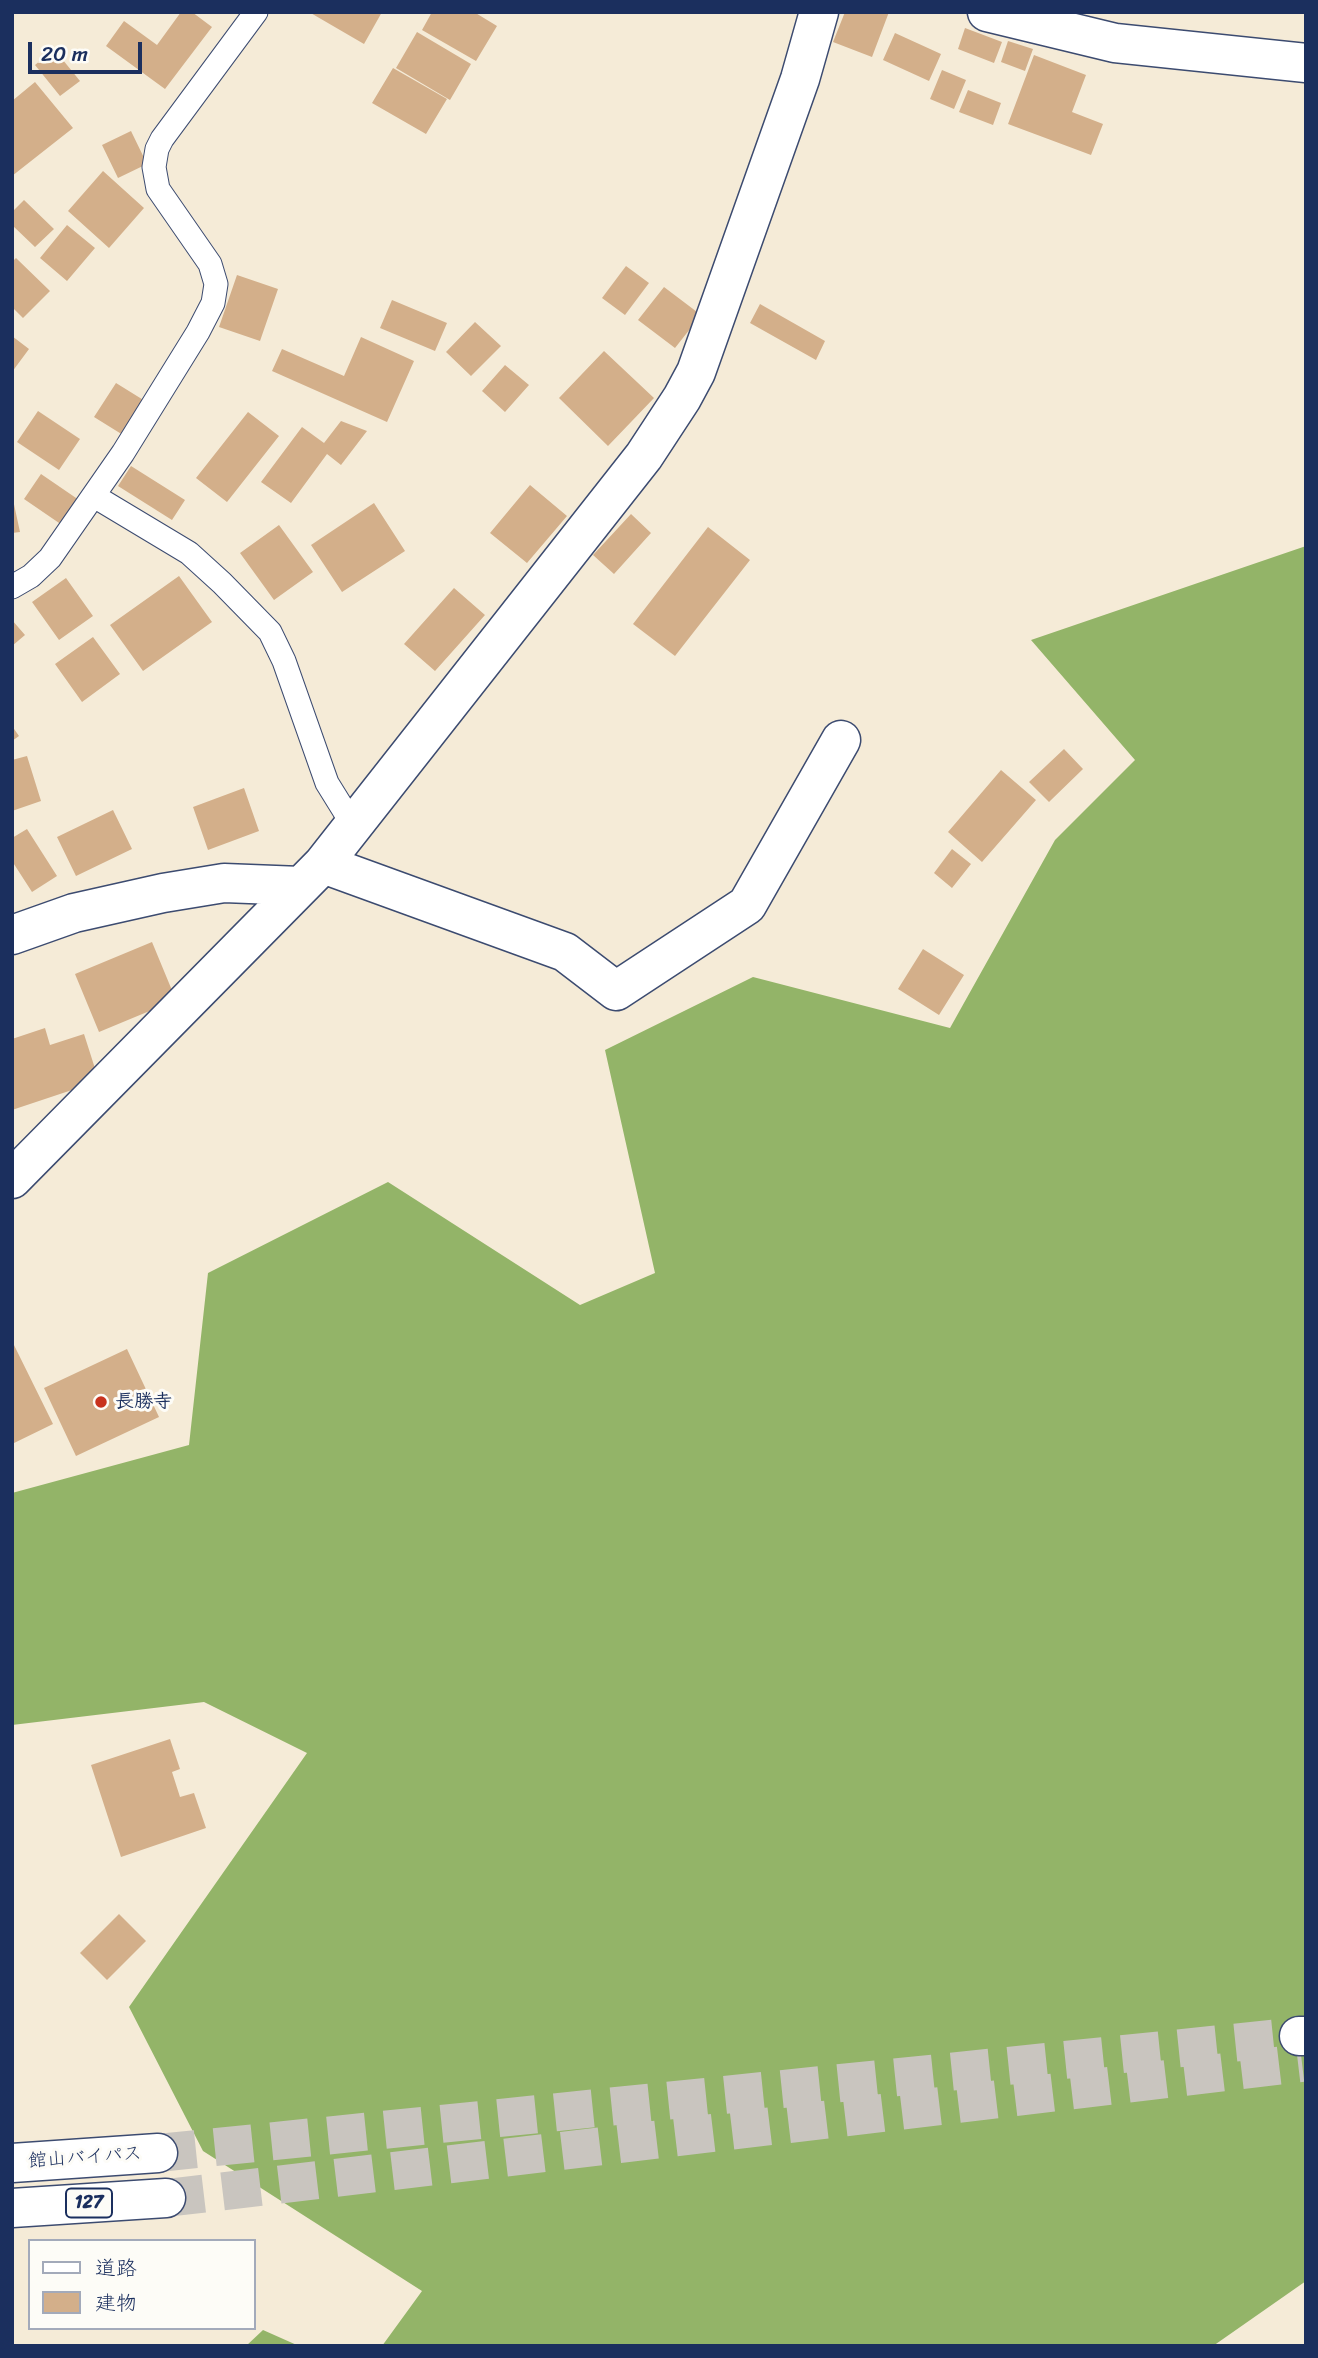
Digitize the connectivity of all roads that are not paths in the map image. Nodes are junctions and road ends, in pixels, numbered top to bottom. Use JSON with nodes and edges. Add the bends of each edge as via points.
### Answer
{"nodes":[{"id":1,"x":256,"y":12,"type":"edge"},
{"id":2,"x":819,"y":12,"type":"edge"},
{"id":3,"x":987,"y":12,"type":"edge"},
{"id":4,"x":1306,"y":63,"type":"edge"},
{"id":5,"x":94,"y":496,"type":"junction"},
{"id":6,"x":12,"y":587,"type":"edge"},
{"id":7,"x":841,"y":740,"type":"dead end"},
{"id":8,"x":353,"y":825,"type":"junction"},
{"id":9,"x":312,"y":875,"type":"junction"},
{"id":10,"x":12,"y":936,"type":"edge"},
{"id":11,"x":13,"y":1177,"type":"edge"},
{"id":12,"x":158,"y":2153,"type":"tunnel mouth"},
{"id":13,"x":12,"y":2163,"type":"edge"},
{"id":14,"x":166,"y":2198,"type":"tunnel mouth"},
{"id":15,"x":12,"y":2208,"type":"edge"}],
"edges":[{"from":1,"to":5,"type":"lane","via":[[162,139],[154,167],[158,189],[210,264],[216,284],[213,303]]},
{"from":2,"to":8,"type":"main road","via":[[800,79],[696,373],[682,398],[644,456]]},
{"from":3,"to":4,"type":"main road","via":[[1115,43]]},
{"from":5,"to":6,"type":"lane","via":[[50,558]]},
{"from":5,"to":8,"type":"lane","via":[[189,553],[270,632],[327,783]]},
{"from":7,"to":9,"type":"main road","via":[[747,905],[616,991],[565,952]]},
{"from":8,"to":9,"type":"main road"},
{"from":9,"to":10,"type":"main road","via":[[224,883],[74,913]]},
{"from":9,"to":11,"type":"main road"},
{"from":12,"to":13,"type":"main road","name":"館山バイパス"},
{"from":14,"to":15,"type":"main road","number":"127"}]}
